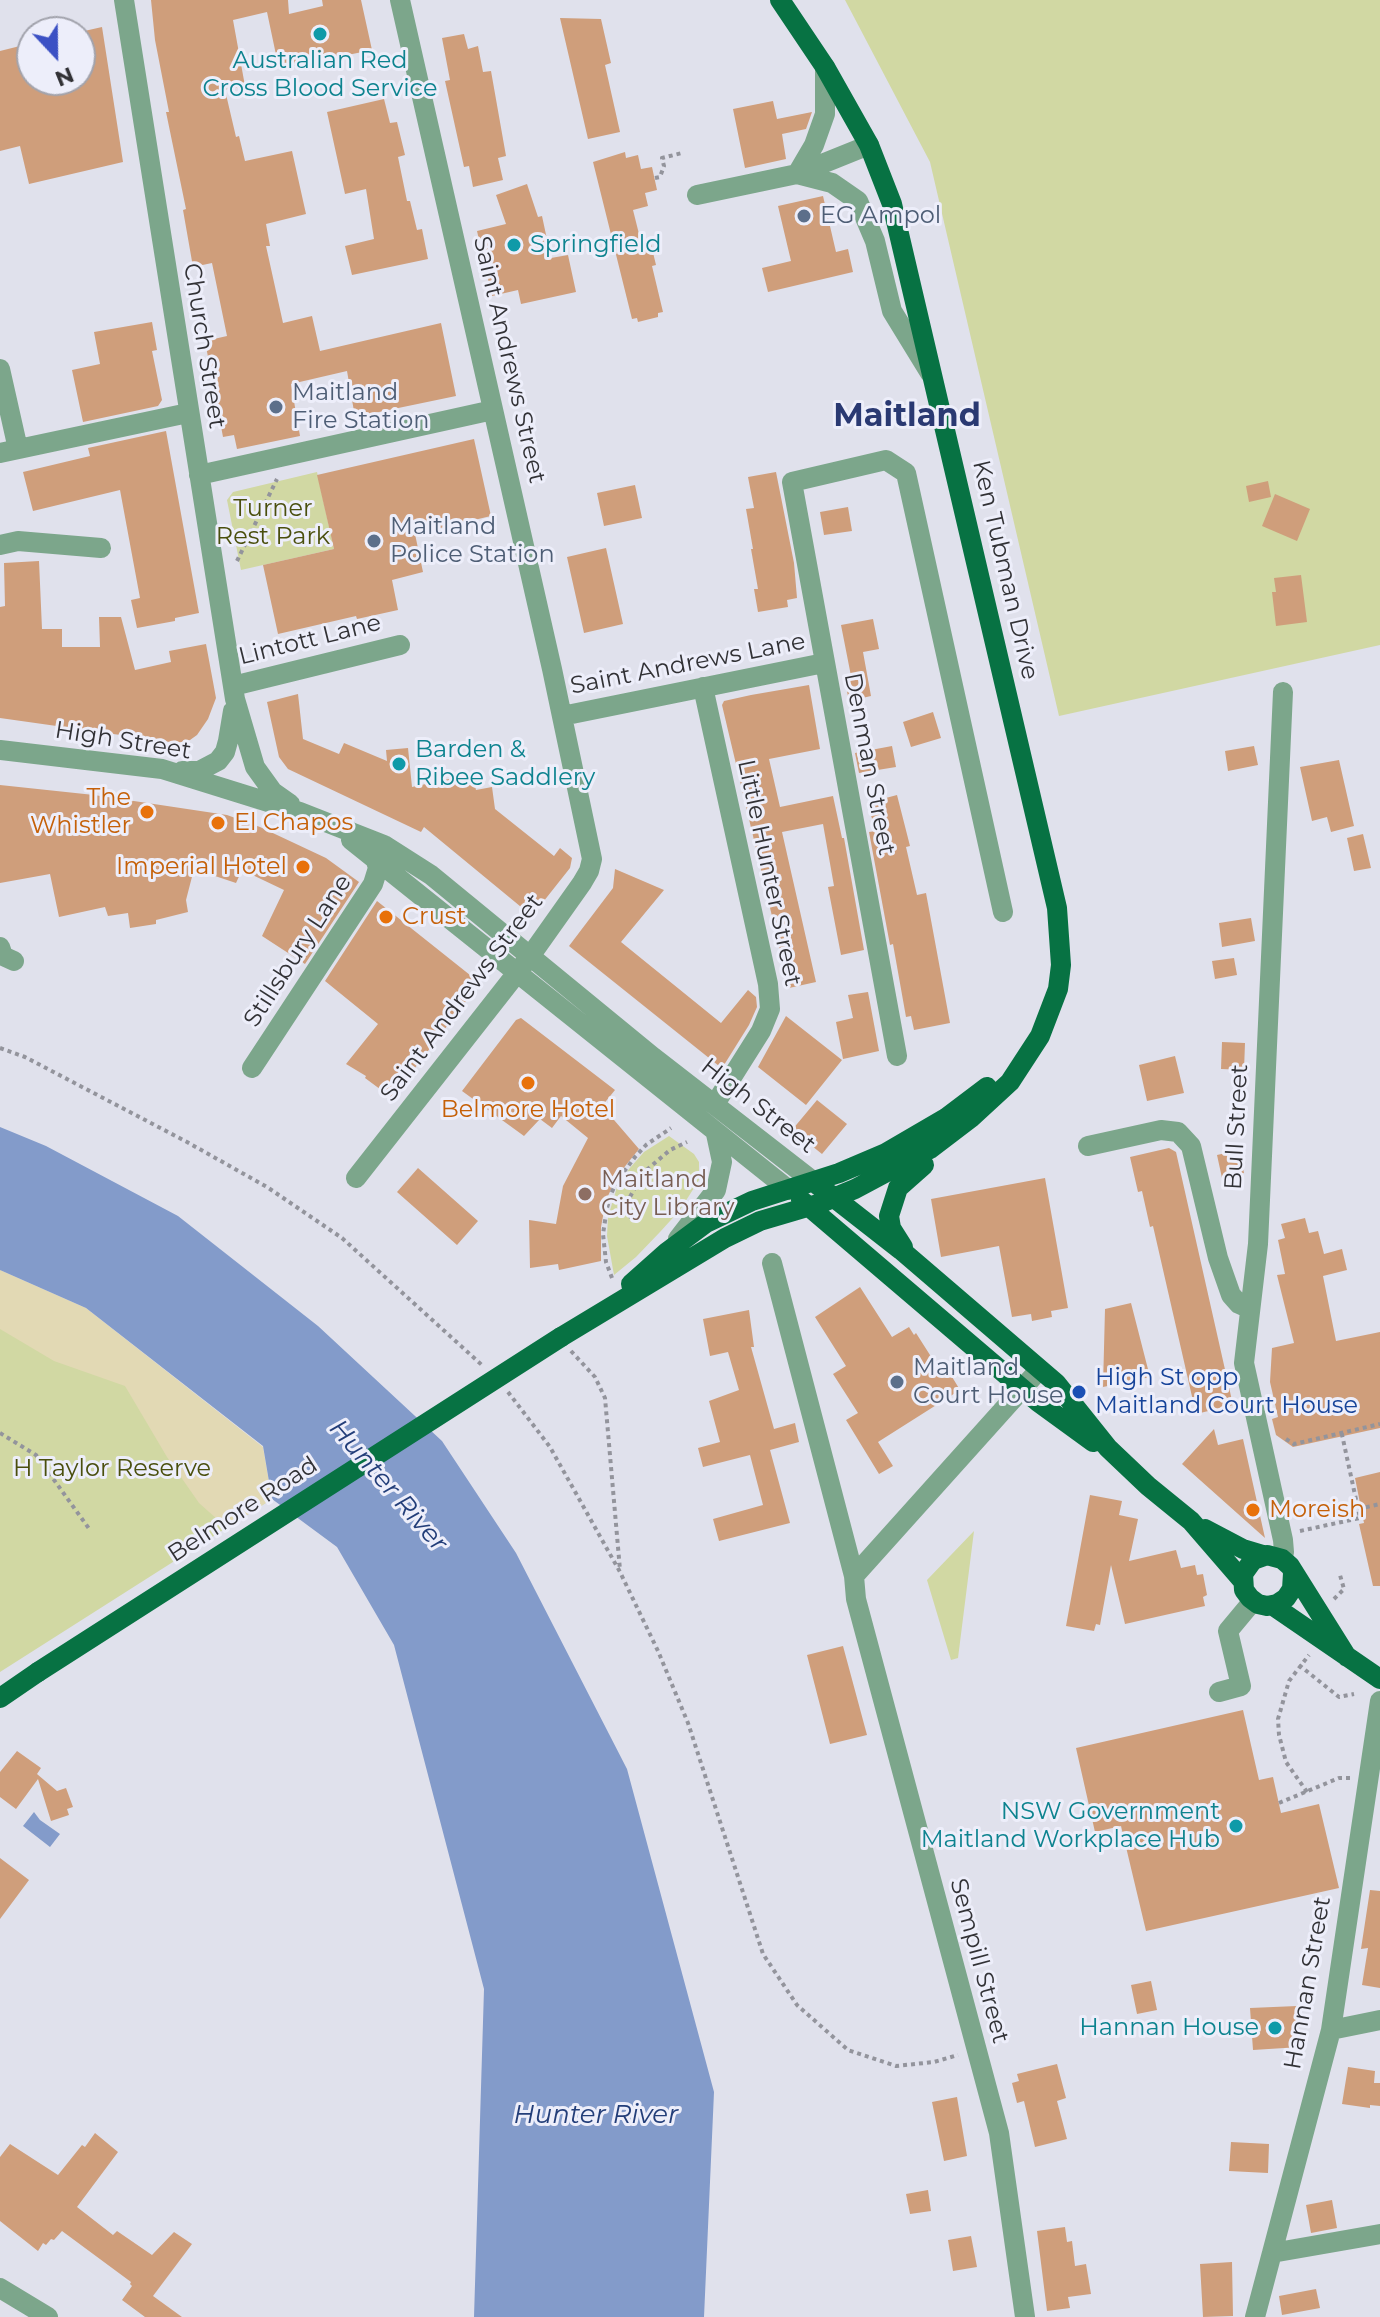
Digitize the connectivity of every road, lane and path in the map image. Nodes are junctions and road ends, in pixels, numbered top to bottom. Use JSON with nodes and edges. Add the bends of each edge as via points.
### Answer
{"nodes":[{"id":1,"x":124,"y":0,"type":"edge"},
{"id":2,"x":400,"y":0,"type":"edge"},
{"id":3,"x":780,"y":0,"type":"edge"},
{"id":4,"x":825,"y":67,"type":"junction"},
{"id":5,"x":869,"y":145,"type":"junction"},
{"id":6,"x":682,"y":153,"type":"dead end"},
{"id":7,"x":797,"y":174,"type":"junction"},
{"id":8,"x":655,"y":178,"type":"dead end"},
{"id":9,"x":697,"y":195,"type":"dead end"},
{"id":10,"x":0,"y":369,"type":"edge"},
{"id":11,"x":934,"y":379,"type":"junction"},
{"id":12,"x":493,"y":410,"type":"junction"},
{"id":13,"x":188,"y":413,"type":"junction"},
{"id":14,"x":9,"y":451,"type":"edge"},
{"id":15,"x":199,"y":475,"type":"junction"},
{"id":16,"x":278,"y":477,"type":"dead end"},
{"id":17,"x":0,"y":545,"type":"edge"},
{"id":18,"x":101,"y":548,"type":"dead end"},
{"id":19,"x":237,"y":561,"type":"dead end"},
{"id":20,"x":400,"y":645,"type":"dead end"},
{"id":21,"x":824,"y":663,"type":"junction"},
{"id":22,"x":703,"y":687,"type":"junction"},
{"id":23,"x":234,"y":692,"type":"junction"},
{"id":24,"x":1283,"y":692,"type":"dead end"},
{"id":25,"x":562,"y":716,"type":"junction"},
{"id":26,"x":0,"y":750,"type":"edge"},
{"id":27,"x":162,"y":769,"type":"junction"},
{"id":28,"x":300,"y":812,"type":"junction"},
{"id":29,"x":327,"y":824,"type":"junction"},
{"id":30,"x":375,"y":858,"type":"junction"},
{"id":31,"x":1003,"y":912,"type":"dead end"},
{"id":32,"x":531,"y":955,"type":"junction"},
{"id":33,"x":517,"y":972,"type":"junction"},
{"id":34,"x":1058,"y":989,"type":"junction"},
{"id":35,"x":0,"y":1048,"type":"edge"},
{"id":36,"x":897,"y":1056,"type":"dead end"},
{"id":37,"x":647,"y":1065,"type":"junction"},
{"id":38,"x":252,"y":1068,"type":"dead end"},
{"id":39,"x":996,"y":1096,"type":"junction"},
{"id":40,"x":715,"y":1104,"type":"junction"},
{"id":41,"x":671,"y":1128,"type":"dead end"},
{"id":42,"x":716,"y":1134,"type":"junction"},
{"id":43,"x":687,"y":1142,"type":"dead end"},
{"id":44,"x":1088,"y":1146,"type":"dead end"},
{"id":45,"x":356,"y":1178,"type":"dead end"},
{"id":46,"x":814,"y":1182,"type":"junction"},
{"id":47,"x":789,"y":1190,"type":"junction"},
{"id":48,"x":832,"y":1198,"type":"junction"},
{"id":49,"x":809,"y":1207,"type":"junction"},
{"id":50,"x":631,"y":1218,"type":"dead end"},
{"id":51,"x":667,"y":1252,"type":"junction"},
{"id":52,"x":772,"y":1263,"type":"dead end"},
{"id":53,"x":927,"y":1272,"type":"junction"},
{"id":54,"x":614,"y":1281,"type":"dead end"},
{"id":55,"x":1250,"y":1309,"type":"junction"},
{"id":56,"x":596,"y":1317,"type":"junction"},
{"id":57,"x":565,"y":1343,"type":"junction"},
{"id":58,"x":488,"y":1370,"type":"dead end"},
{"id":59,"x":1039,"y":1370,"type":"junction"},
{"id":60,"x":1022,"y":1388,"type":"junction"},
{"id":61,"x":508,"y":1392,"type":"dead end"},
{"id":62,"x":1380,"y":1424,"type":"edge"},
{"id":63,"x":1341,"y":1432,"type":"junction"},
{"id":64,"x":0,"y":1433,"type":"edge"},
{"id":65,"x":1288,"y":1436,"type":"dead end"},
{"id":66,"x":1128,"y":1468,"type":"junction"},
{"id":67,"x":1380,"y":1504,"type":"edge"},
{"id":68,"x":1358,"y":1509,"type":"junction"},
{"id":69,"x":1191,"y":1521,"type":"junction"},
{"id":70,"x":90,"y":1530,"type":"dead end"},
{"id":71,"x":1294,"y":1533,"type":"dead end"},
{"id":72,"x":1279,"y":1562,"type":"junction"},
{"id":73,"x":620,"y":1572,"type":"junction"},
{"id":74,"x":1340,"y":1575,"type":"dead end"},
{"id":75,"x":854,"y":1576,"type":"junction"},
{"id":76,"x":1242,"y":1580,"type":"junction"},
{"id":77,"x":1333,"y":1601,"type":"dead end"},
{"id":78,"x":1263,"y":1603,"type":"junction"},
{"id":79,"x":1309,"y":1655,"type":"dead end"},
{"id":80,"x":1347,"y":1657,"type":"junction"},
{"id":81,"x":1299,"y":1665,"type":"junction"},
{"id":82,"x":1380,"y":1679,"type":"edge"},
{"id":83,"x":1219,"y":1692,"type":"dead end"},
{"id":84,"x":1354,"y":1694,"type":"dead end"},
{"id":85,"x":0,"y":1698,"type":"edge"},
{"id":86,"x":1380,"y":1701,"type":"edge"},
{"id":87,"x":1339,"y":1778,"type":"dead end"},
{"id":88,"x":1307,"y":1792,"type":"junction"},
{"id":89,"x":1279,"y":1803,"type":"dead end"},
{"id":90,"x":1380,"y":2020,"type":"edge"},
{"id":91,"x":1331,"y":2030,"type":"junction"},
{"id":92,"x":975,"y":2051,"type":"junction"},
{"id":93,"x":1380,"y":2234,"type":"edge"},
{"id":94,"x":1272,"y":2253,"type":"junction"},
{"id":95,"x":0,"y":2288,"type":"edge"},
{"id":96,"x":48,"y":2317,"type":"edge"},
{"id":97,"x":1025,"y":2317,"type":"edge"},
{"id":98,"x":1255,"y":2317,"type":"edge"}],
"edges":[{"from":1,"to":13,"type":"street","name":"Church Street"},
{"from":2,"to":12,"type":"street","name":"Saint Andrews Street"},
{"from":3,"to":4,"type":"main road","name":"Ken Tubman Drive"},
{"from":4,"to":5,"type":"main road","name":"Ken Tubman Drive"},
{"from":4,"to":7,"type":"street","via":[[825,114]]},
{"from":5,"to":7,"type":"street"},
{"from":5,"to":11,"type":"main road","name":"Ken Tubman Drive","via":[[892,204]]},
{"from":6,"to":8,"type":"path","via":[[662,158],[664,166]]},
{"from":7,"to":9,"type":"street"},
{"from":7,"to":11,"type":"street","via":[[832,183],[858,201],[875,241],[892,311]]},
{"from":10,"to":14,"type":"street"},
{"from":11,"to":34,"type":"main road","name":"Ken Tubman Drive","via":[[1057,908]]},
{"from":12,"to":15,"type":"street"},
{"from":12,"to":25,"type":"street","name":"Saint Andrews Street"},
{"from":13,"to":14,"type":"street"},
{"from":13,"to":15,"type":"street","name":"Church Street"},
{"from":15,"to":23,"type":"street","name":"Church Street"},
{"from":16,"to":19,"type":"path"},
{"from":17,"to":18,"type":"street","via":[[18,541]]},
{"from":20,"to":23,"type":"street","name":"Lintott Lane"},
{"from":21,"to":22,"type":"street","name":"Saint Andrews Lane"},
{"from":21,"to":31,"type":"street","name":"Denman Street","via":[[792,482],[886,460],[906,473]]},
{"from":21,"to":36,"type":"street","name":"Denman Street"},
{"from":22,"to":25,"type":"street","name":"Saint Andrews Lane"},
{"from":22,"to":40,"type":"street","name":"Little Hunter Street","via":[[770,1009]]},
{"from":23,"to":27,"type":"street","name":"Church Street","via":[[228,741],[218,761],[199,771]]},
{"from":23,"to":28,"type":"street","name":"Church Street","via":[[255,767],[273,792]]},
{"from":24,"to":55,"type":"street","name":"Bull Street","via":[[1258,1244]]},
{"from":25,"to":32,"type":"street","name":"Saint Andrews Street","via":[[592,859],[582,883]]},
{"from":26,"to":27,"type":"street","name":"High Street"},
{"from":27,"to":28,"type":"street","name":"High Street"},
{"from":28,"to":29,"type":"street","name":"High Street"},
{"from":29,"to":30,"type":"street","name":"High Street"},
{"from":29,"to":32,"type":"street","name":"High Street","via":[[405,858]]},
{"from":30,"to":33,"type":"street","name":"High Street"},
{"from":30,"to":38,"type":"street","name":"Stillsbury Lane","via":[[373,884]]},
{"from":32,"to":33,"type":"street","name":"Saint Andrews Street"},
{"from":32,"to":37,"type":"street","name":"High Street"},
{"from":33,"to":37,"type":"street","name":"High Street"},
{"from":33,"to":45,"type":"street","name":"Saint Andrews Street"},
{"from":34,"to":39,"type":"main road","name":"Ken Tubman Drive","via":[[1040,1036]]},
{"from":34,"to":46,"type":"main road","name":"Ken Tubman Drive","via":[[1013,1061],[968,1103],[886,1153]]},
{"from":35,"to":58,"type":"path","via":[[267,1187],[342,1238]]},
{"from":37,"to":40,"type":"street","name":"High Street"},
{"from":37,"to":42,"type":"street","name":"High Street"},
{"from":39,"to":48,"type":"main road","name":"Ken Tubman Drive","via":[[930,1149]]},
{"from":39,"to":53,"type":"main road","via":[[965,1133],[898,1188],[889,1216],[891,1228]]},
{"from":40,"to":46,"type":"street","name":"High Street"},
{"from":41,"to":54,"type":"path","via":[[635,1157],[611,1194],[603,1234]]},
{"from":42,"to":47,"type":"street","name":"High Street"},
{"from":42,"to":51,"type":"street","via":[[722,1162],[716,1190]]},
{"from":43,"to":50,"type":"path","via":[[643,1173],[625,1206]]},
{"from":44,"to":55,"type":"street","via":[[1161,1130],[1178,1132],[1191,1146],[1231,1295]]},
{"from":46,"to":47,"type":"main road","name":"Ken Tubman Drive"},
{"from":46,"to":48,"type":"main road","name":"High Street"},
{"from":47,"to":49,"type":"main road","name":"High Street"},
{"from":47,"to":51,"type":"main road","name":"Belmore Road","via":[[729,1211]]},
{"from":48,"to":49,"type":"main road","name":"Ken Tubman Drive"},
{"from":48,"to":53,"type":"main road","name":"High Street"},
{"from":49,"to":56,"type":"main road","name":"Belmore Road","via":[[725,1238]]},
{"from":49,"to":60,"type":"main road","name":"High Street"},
{"from":51,"to":56,"type":"main road","name":"Belmore Road"},
{"from":52,"to":75,"type":"street","name":"Sempill Street"},
{"from":53,"to":59,"type":"main road","name":"High Street"},
{"from":55,"to":72,"type":"street","name":"Bull Street","via":[[1244,1363],[1283,1540]]},
{"from":56,"to":57,"type":"main road","name":"Belmore Road"},
{"from":57,"to":73,"type":"path","via":[[595,1377],[605,1398]]},
{"from":57,"to":85,"type":"main road","name":"Belmore Road","bridge":true},
{"from":59,"to":60,"type":"street"},
{"from":59,"to":66,"type":"main road","name":"High Street"},
{"from":60,"to":66,"type":"main road","name":"High Street"},
{"from":60,"to":75,"type":"street"},
{"from":61,"to":73,"type":"path","via":[[550,1447]]},
{"from":62,"to":63,"type":"path"},
{"from":63,"to":65,"type":"path","via":[[1294,1444]]},
{"from":63,"to":68,"type":"path"},
{"from":64,"to":70,"type":"path","via":[[36,1455]]},
{"from":66,"to":69,"type":"main road","name":"High Street"},
{"from":67,"to":68,"type":"path"},
{"from":68,"to":71,"type":"path","via":[[1360,1518]]},
{"from":69,"to":72,"type":"main road","name":"High Street"},
{"from":69,"to":76,"type":"main road","name":"High Street"},
{"from":72,"to":76,"type":"main road","via":[[1248,1564]]},
{"from":72,"to":78,"type":"main road","via":[[1293,1584],[1282,1601]]},
{"from":72,"to":80,"type":"main road"},
{"from":73,"to":92,"type":"path","via":[[688,1723],[763,1954],[797,2005],[848,2050],[896,2066]]},
{"from":74,"to":77,"type":"path","via":[[1344,1589]]},
{"from":75,"to":92,"type":"street","name":"Sempill Street"},
{"from":76,"to":78,"type":"main road","via":[[1244,1590]]},
{"from":78,"to":80,"type":"main road"},
{"from":78,"to":83,"type":"street","via":[[1228,1631],[1241,1686]]},
{"from":79,"to":81,"type":"path"},
{"from":80,"to":82,"type":"main road"},
{"from":81,"to":84,"type":"path","via":[[1339,1697]]},
{"from":81,"to":88,"type":"path","via":[[1283,1694],[1279,1735],[1286,1762]]},
{"from":86,"to":91,"type":"street","name":"Hannan Street"},
{"from":87,"to":88,"type":"path"},
{"from":88,"to":89,"type":"path"},
{"from":90,"to":91,"type":"street"},
{"from":91,"to":94,"type":"street","name":"Hannan Street"},
{"from":92,"to":97,"type":"street","name":"Sempill Street","via":[[999,2133]]},
{"from":93,"to":94,"type":"street"},
{"from":94,"to":98,"type":"street","name":"Hannan Street"},
{"from":95,"to":96,"type":"street"}]}
